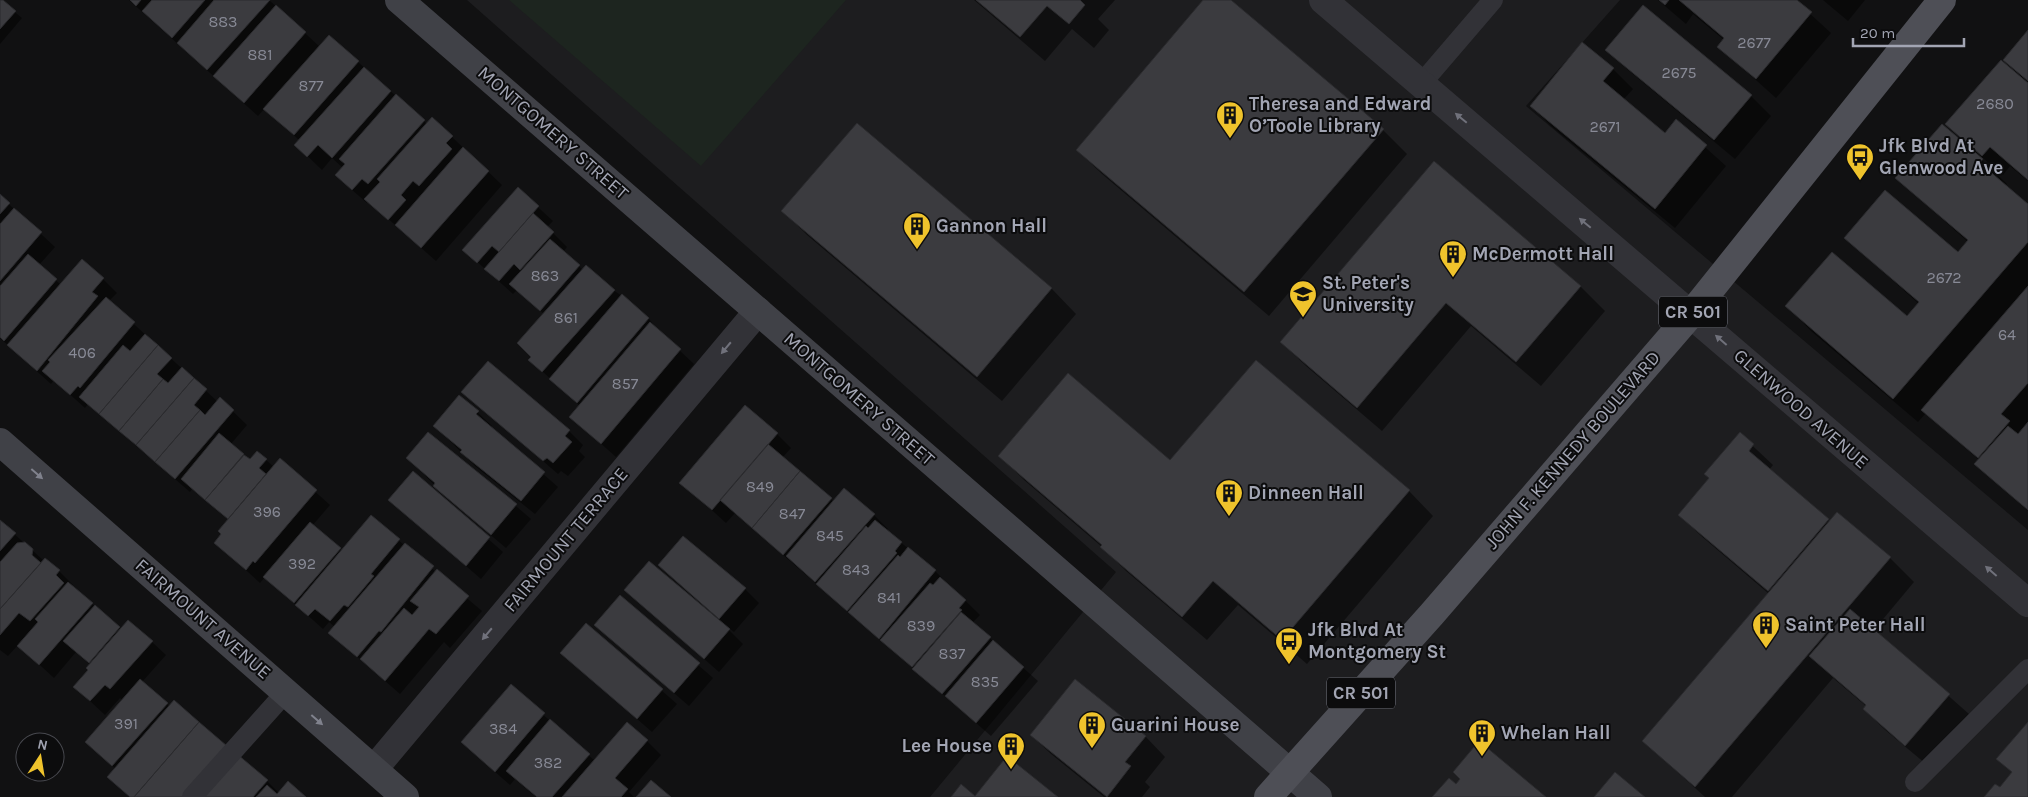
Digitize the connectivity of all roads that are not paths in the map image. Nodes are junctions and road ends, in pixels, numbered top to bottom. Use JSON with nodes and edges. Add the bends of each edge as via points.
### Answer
{"nodes":[{"id":1,"x":399,"y":0,"type":"edge"},
{"id":2,"x":1323,"y":0,"type":"edge"},
{"id":3,"x":1493,"y":0,"type":"edge"},
{"id":4,"x":1942,"y":0,"type":"edge"},
{"id":5,"x":1421,"y":84,"type":"junction"},
{"id":6,"x":758,"y":311,"type":"junction"},
{"id":7,"x":1691,"y":314,"type":"junction"},
{"id":8,"x":0,"y":442,"type":"edge"},
{"id":9,"x":2028,"y":603,"type":"edge"},
{"id":10,"x":2028,"y":669,"type":"edge"},
{"id":11,"x":286,"y":692,"type":"junction"},
{"id":12,"x":374,"y":769,"type":"junction"},
{"id":13,"x":1290,"y":773,"type":"junction"},
{"id":14,"x":1916,"y":782,"type":"dead end"},
{"id":15,"x":192,"y":797,"type":"edge"},
{"id":16,"x":405,"y":797,"type":"edge"},
{"id":17,"x":1268,"y":797,"type":"edge"},
{"id":18,"x":1318,"y":797,"type":"edge"}],
"edges":[{"from":1,"to":6,"type":"main road","name":"MONTGOMERY STREET"},
{"from":2,"to":5,"type":"street","name":"GLENWOOD AVENUE"},
{"from":3,"to":5,"type":"lane"},
{"from":4,"to":7,"type":"main road","name":"JOHN F. KENNEDY BOULEVARD","number":"CR 501"},
{"from":7,"to":5,"type":"street","name":"GLENWOOD AVENUE","one_way":true},
{"from":6,"to":12,"type":"street","name":"FAIRMOUNT TERRACE","one_way":true},
{"from":6,"to":13,"type":"main road","name":"MONTGOMERY STREET"},
{"from":9,"to":7,"type":"street","name":"GLENWOOD AVENUE","one_way":true},
{"from":7,"to":13,"type":"main road","name":"JOHN F. KENNEDY BOULEVARD","number":"CR 501"},
{"from":8,"to":11,"type":"main road","name":"FAIRMOUNT AVENUE","one_way":true},
{"from":10,"to":14,"type":"lane"},
{"from":11,"to":12,"type":"main road","name":"FAIRMOUNT AVENUE","one_way":true},
{"from":11,"to":15,"type":"lane"},
{"from":12,"to":16,"type":"main road","name":"FAIRMOUNT AVENUE"},
{"from":13,"to":17,"type":"main road","name":"JOHN F. KENNEDY BOULEVARD","number":"CR 501"},
{"from":13,"to":18,"type":"main road","name":"MONTGOMERY STREET"}]}
